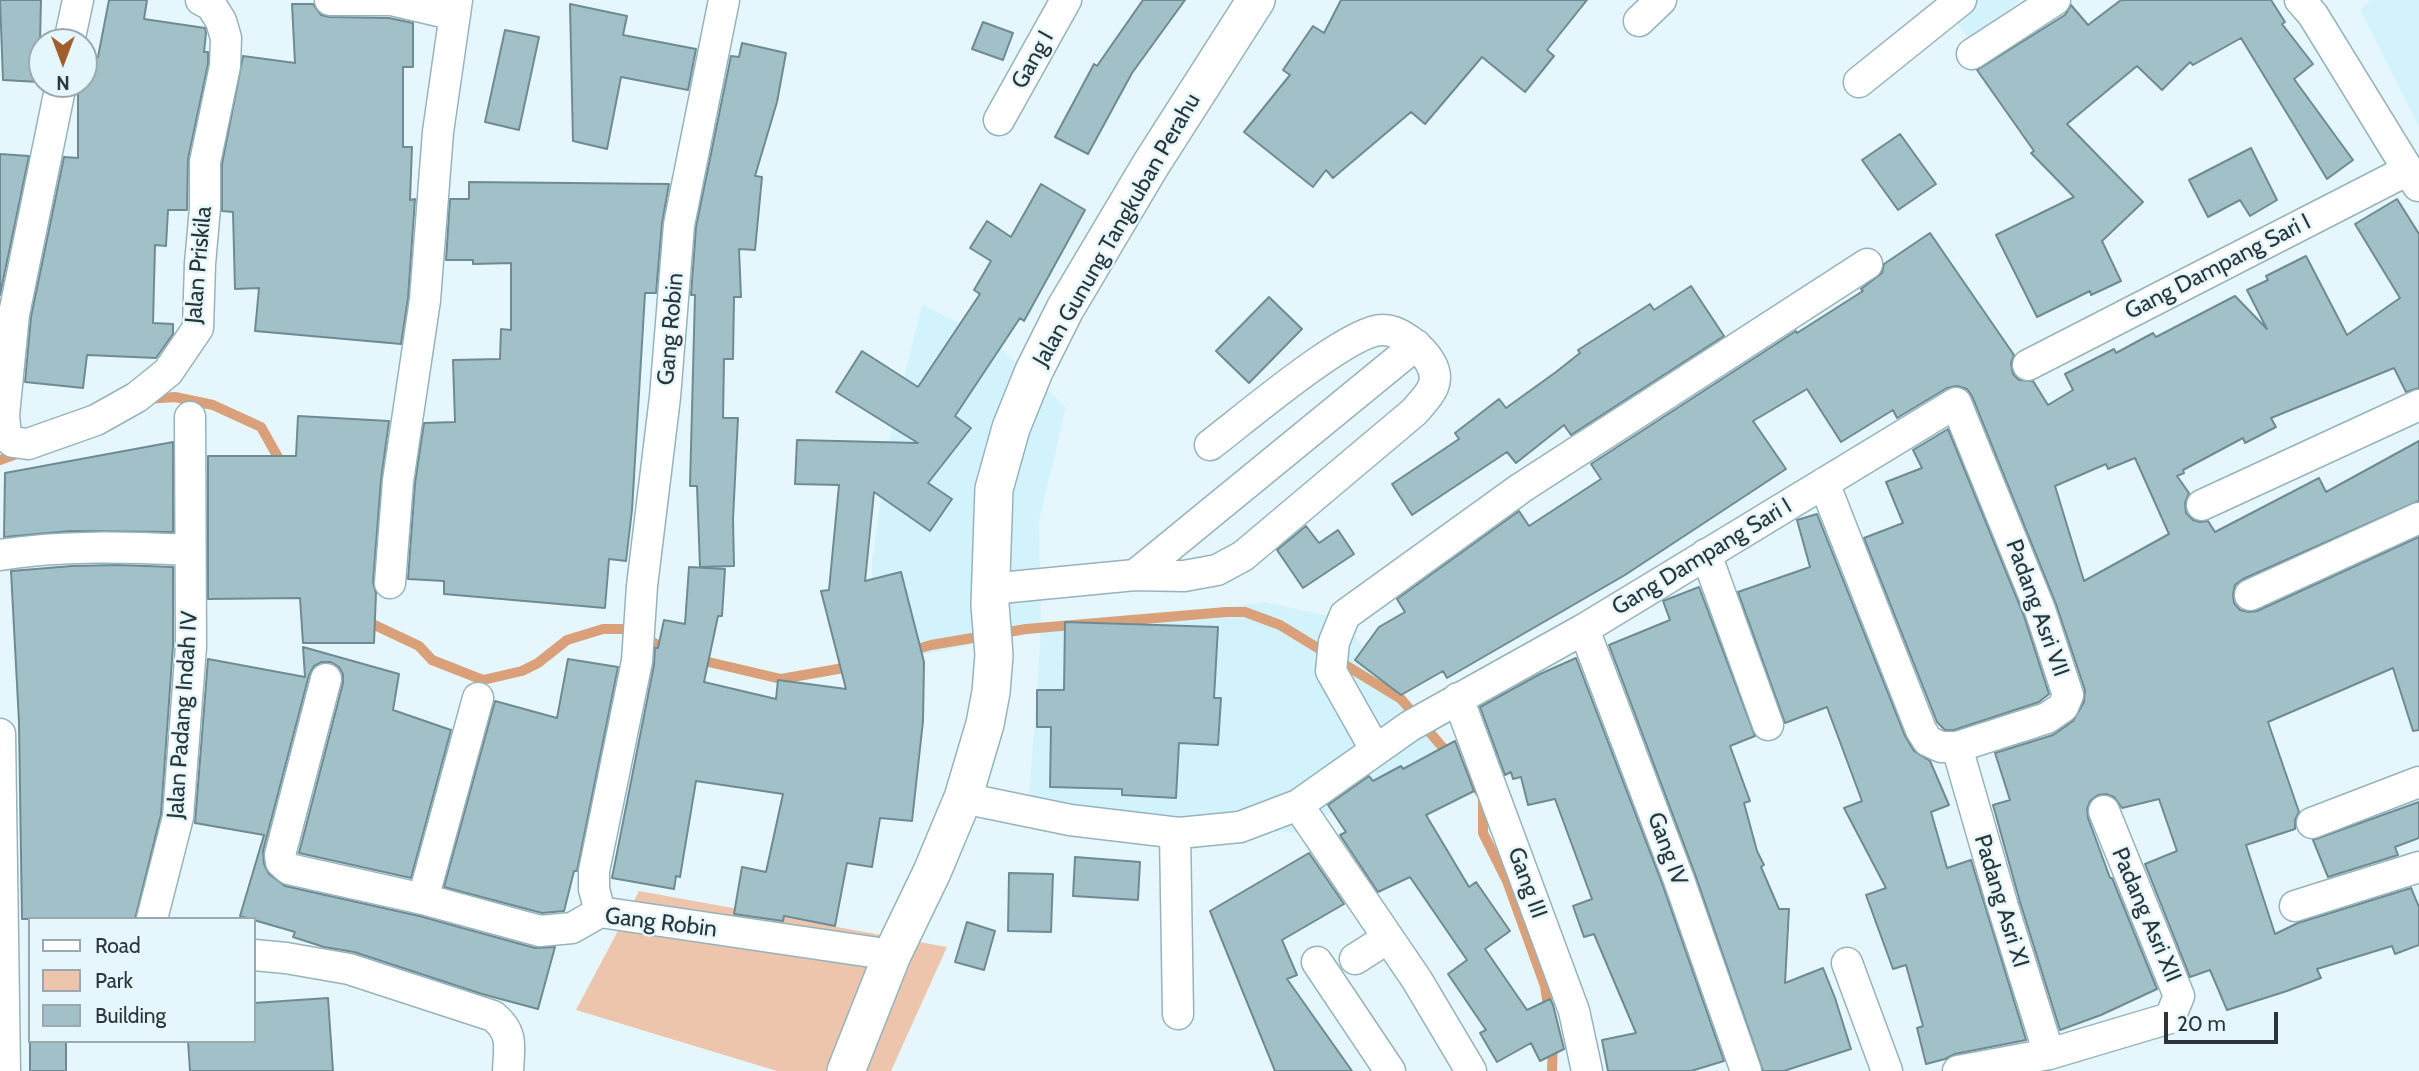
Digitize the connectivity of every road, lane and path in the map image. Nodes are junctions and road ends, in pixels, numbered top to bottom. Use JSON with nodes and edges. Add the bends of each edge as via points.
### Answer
{"nodes":[{"id":1,"x":78,"y":0,"type":"edge"},
{"id":2,"x":201,"y":0,"type":"edge"},
{"id":3,"x":330,"y":0,"type":"edge"},
{"id":4,"x":724,"y":0,"type":"edge"},
{"id":5,"x":1066,"y":0,"type":"edge"},
{"id":6,"x":1256,"y":0,"type":"edge"},
{"id":7,"x":1661,"y":0,"type":"edge"},
{"id":8,"x":1961,"y":0,"type":"edge"},
{"id":9,"x":2055,"y":0,"type":"edge"},
{"id":10,"x":2300,"y":0,"type":"edge"},
{"id":11,"x":456,"y":8,"type":"edge"},
{"id":12,"x":1639,"y":21,"type":"dead end"},
{"id":13,"x":72,"y":28,"type":"edge"},
{"id":14,"x":1972,"y":54,"type":"dead end"},
{"id":15,"x":1859,"y":82,"type":"dead end"},
{"id":16,"x":58,"y":98,"type":"edge"},
{"id":17,"x":999,"y":120,"type":"dead end"},
{"id":18,"x":2414,"y":178,"type":"edge"},
{"id":19,"x":1867,"y":264,"type":"dead end"},
{"id":20,"x":1416,"y":345,"type":"junction"},
{"id":21,"x":2028,"y":365,"type":"dead end"},
{"id":22,"x":1956,"y":403,"type":"joint"},
{"id":23,"x":2419,"y":405,"type":"edge"},
{"id":24,"x":190,"y":417,"type":"dead end"},
{"id":25,"x":1210,"y":445,"type":"dead end"},
{"id":26,"x":1824,"y":483,"type":"junction"},
{"id":27,"x":2202,"y":505,"type":"dead end"},
{"id":28,"x":2419,"y":518,"type":"edge"},
{"id":29,"x":190,"y":550,"type":"junction"},
{"id":30,"x":1706,"y":554,"type":"junction"},
{"id":31,"x":0,"y":555,"type":"edge"},
{"id":32,"x":1135,"y":575,"type":"junction"},
{"id":33,"x":390,"y":583,"type":"dead end"},
{"id":34,"x":2250,"y":595,"type":"dead end"},
{"id":35,"x":990,"y":597,"type":"junction"},
{"id":36,"x":1584,"y":629,"type":"junction"},
{"id":37,"x":326,"y":679,"type":"dead end"},
{"id":38,"x":478,"y":698,"type":"dead end"},
{"id":39,"x":1452,"y":701,"type":"junction"},
{"id":40,"x":1768,"y":725,"type":"dead end"},
{"id":41,"x":0,"y":734,"type":"edge"},
{"id":42,"x":1957,"y":747,"type":"junction"},
{"id":43,"x":1375,"y":749,"type":"junction"},
{"id":44,"x":2419,"y":782,"type":"edge"},
{"id":45,"x":963,"y":798,"type":"junction"},
{"id":46,"x":1298,"y":804,"type":"junction"},
{"id":47,"x":2104,"y":811,"type":"dead end"},
{"id":48,"x":2312,"y":823,"type":"dead end"},
{"id":49,"x":1175,"y":833,"type":"junction"},
{"id":50,"x":2419,"y":867,"type":"edge"},
{"id":51,"x":423,"y":899,"type":"junction"},
{"id":52,"x":2295,"y":906,"type":"dead end"},
{"id":53,"x":1,"y":909,"type":"edge"},
{"id":54,"x":600,"y":912,"type":"junction"},
{"id":55,"x":153,"y":917,"type":"edge"},
{"id":56,"x":1388,"y":938,"type":"junction"},
{"id":57,"x":256,"y":955,"type":"edge"},
{"id":58,"x":892,"y":955,"type":"junction"},
{"id":59,"x":16,"y":959,"type":"edge"},
{"id":60,"x":1355,"y":959,"type":"dead end"},
{"id":61,"x":1317,"y":962,"type":"dead end"},
{"id":62,"x":1847,"y":963,"type":"dead end"},
{"id":63,"x":1178,"y":1014,"type":"dead end"},
{"id":64,"x":2049,"y":1054,"type":"junction"},
{"id":65,"x":5,"y":1071,"type":"edge"},
{"id":66,"x":508,"y":1071,"type":"edge"},
{"id":67,"x":846,"y":1071,"type":"edge"},
{"id":68,"x":1390,"y":1071,"type":"edge"},
{"id":69,"x":1471,"y":1071,"type":"edge"},
{"id":70,"x":1587,"y":1071,"type":"edge"},
{"id":71,"x":1746,"y":1071,"type":"edge"},
{"id":72,"x":1887,"y":1071,"type":"edge"},
{"id":73,"x":1958,"y":1071,"type":"edge"}],
"edges":[{"from":1,"to":13,"type":"street"},
{"from":2,"to":16,"type":"street","name":"Jalan Priskila","via":[[211,5],[226,38],[225,66],[205,162],[198,328],[168,372],[137,397],[96,420],[27,444],[6,436],[4,415],[14,314]]},
{"from":3,"to":11,"type":"street","via":[[391,0]]},
{"from":4,"to":54,"type":"street","name":"Gang Robin","via":[[679,225],[637,661],[597,854],[594,889]]},
{"from":5,"to":17,"type":"street","name":"Gang I"},
{"from":6,"to":35,"type":"street","name":"Jalan Gunung Tangkuban Perahu","via":[[1150,166],[1065,309],[1034,371],[994,489]]},
{"from":7,"to":12,"type":"street"},
{"from":8,"to":15,"type":"street"},
{"from":9,"to":14,"type":"street"},
{"from":10,"to":18,"type":"street"},
{"from":11,"to":33,"type":"street","via":[[438,132],[425,300],[398,481]]},
{"from":18,"to":21,"type":"street","name":"Gang Dampang Sari I"},
{"from":19,"to":43,"type":"street","via":[[1521,488],[1345,615],[1334,642],[1331,671]]},
{"from":20,"to":25,"type":"street","via":[[1383,329],[1364,334],[1330,354]]},
{"from":20,"to":32,"type":"street"},
{"from":20,"to":32,"type":"street","via":[[1430,362],[1436,380],[1433,391],[1243,556],[1217,570],[1184,576]]},
{"from":22,"to":26,"type":"street","name":"Gang Dampang Sari I"},
{"from":22,"to":42,"type":"street","name":"Padang Asri VII","via":[[2040,610],[2068,695],[2063,707],[2047,718]]},
{"from":23,"to":27,"type":"street"},
{"from":24,"to":29,"type":"street","name":"Jalan Padang Indah IV"},
{"from":26,"to":30,"type":"street","name":"Gang Dampang Sari I"},
{"from":26,"to":42,"type":"street","via":[[1921,730],[1928,741]]},
{"from":28,"to":34,"type":"street"},
{"from":29,"to":31,"type":"street","via":[[44,548]]},
{"from":29,"to":55,"type":"street","name":"Jalan Padang Indah IV","via":[[191,647],[178,817]]},
{"from":30,"to":36,"type":"street","name":"Gang Dampang Sari I"},
{"from":30,"to":40,"type":"street"},
{"from":32,"to":35,"type":"street"},
{"from":35,"to":45,"type":"street","name":"Jalan Gunung Tangkuban Perahu","via":[[991,692]]},
{"from":36,"to":39,"type":"street","name":"Gang Dampang Sari I"},
{"from":36,"to":71,"type":"street","name":"Gang IV"},
{"from":37,"to":51,"type":"street","name":"Gang Robin","via":[[281,862],[289,869]]},
{"from":38,"to":51,"type":"street"},
{"from":39,"to":43,"type":"street","name":"Gang Dampang Sari I"},
{"from":39,"to":70,"type":"street","name":"Gang III","via":[[1574,1011]]},
{"from":41,"to":53,"type":"street"},
{"from":42,"to":64,"type":"street","name":"Padang Asri XI"},
{"from":43,"to":46,"type":"street","name":"Gang Dampang Sari I"},
{"from":44,"to":48,"type":"street"},
{"from":45,"to":49,"type":"street","name":"Gang Dampang Sari I","via":[[1070,820]]},
{"from":45,"to":58,"type":"street","name":"Jalan Gunung Tangkuban Perahu"},
{"from":46,"to":49,"type":"street","name":"Gang Dampang Sari I","via":[[1240,827]]},
{"from":46,"to":56,"type":"street"},
{"from":47,"to":64,"type":"street","name":"Padang Asri XII","via":[[2179,996],[2170,1018]]},
{"from":49,"to":63,"type":"street"},
{"from":50,"to":52,"type":"street"},
{"from":51,"to":54,"type":"street","name":"Gang Robin","via":[[540,931],[572,928]]},
{"from":53,"to":59,"type":"street"},
{"from":54,"to":58,"type":"street","name":"Gang Robin"},
{"from":56,"to":60,"type":"street"},
{"from":56,"to":69,"type":"street"},
{"from":57,"to":66,"type":"street","via":[[349,969],[493,1016],[510,1038]]},
{"from":58,"to":67,"type":"street","name":"Jalan Gunung Tangkuban Perahu"},
{"from":59,"to":65,"type":"street"},
{"from":61,"to":68,"type":"street"},
{"from":62,"to":72,"type":"street"},
{"from":64,"to":73,"type":"street"}]}
